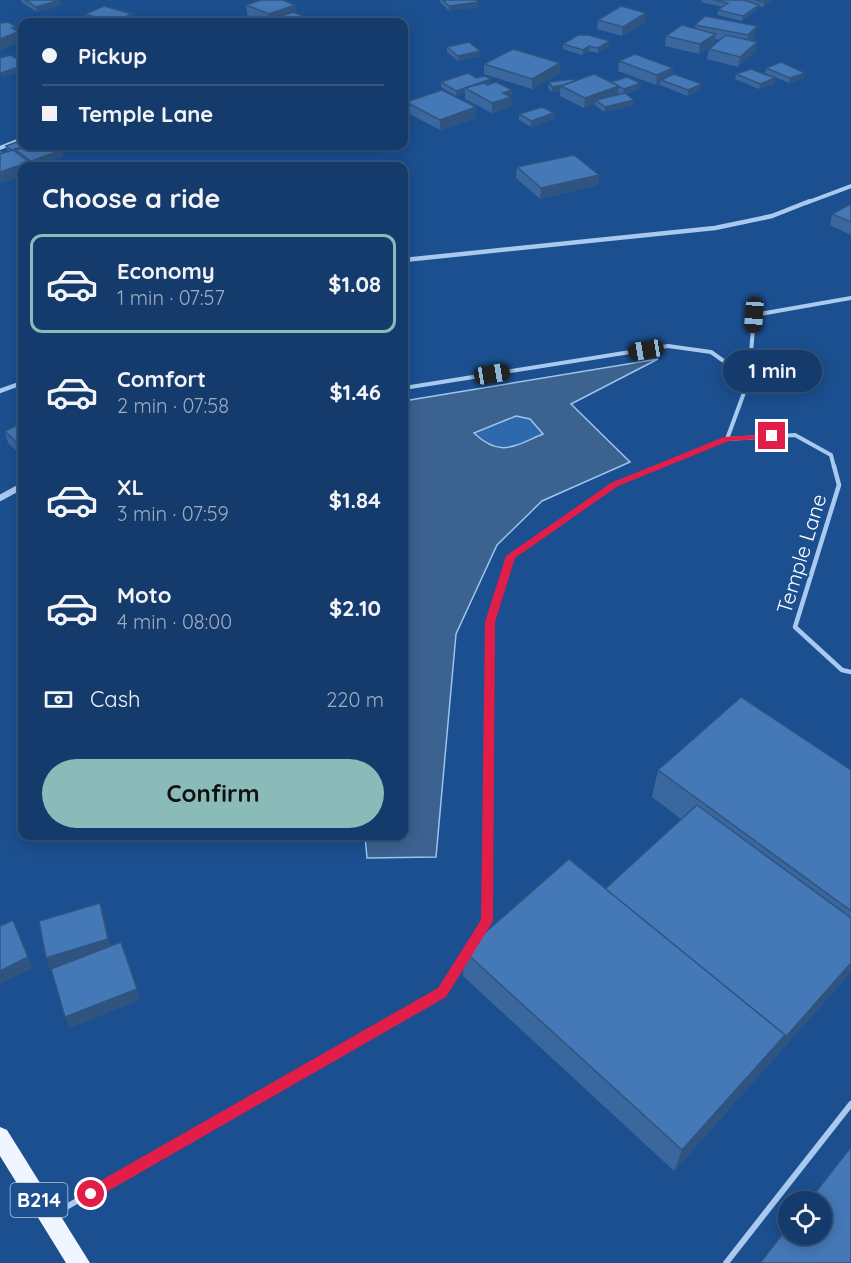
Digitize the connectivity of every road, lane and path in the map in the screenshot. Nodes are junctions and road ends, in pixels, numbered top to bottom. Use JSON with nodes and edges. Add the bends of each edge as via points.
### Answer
{"nodes":[{"id":1,"x":18,"y":141,"type":"edge"},
{"id":2,"x":0,"y":148,"type":"edge"},
{"id":3,"x":851,"y":186,"type":"edge"},
{"id":4,"x":408,"y":260,"type":"edge"},
{"id":5,"x":851,"y":298,"type":"edge"},
{"id":6,"x":748,"y":379,"type":"junction"},
{"id":7,"x":18,"y":384,"type":"edge"},
{"id":8,"x":408,"y":387,"type":"edge"},
{"id":9,"x":0,"y":391,"type":"edge"},
{"id":10,"x":727,"y":439,"type":"junction"},
{"id":11,"x":18,"y":488,"type":"edge"},
{"id":12,"x":0,"y":498,"type":"edge"},
{"id":13,"x":851,"y":672,"type":"edge"},
{"id":14,"x":851,"y":1104,"type":"edge"},
{"id":15,"x":0,"y":1137,"type":"edge"},
{"id":16,"x":49,"y":1217,"type":"junction"},
{"id":17,"x":79,"y":1263,"type":"edge"},
{"id":18,"x":726,"y":1263,"type":"edge"}],
"edges":[{"from":1,"to":2,"type":"street"},
{"from":3,"to":4,"type":"street","via":[[772,216],[715,228]]},
{"from":5,"to":6,"type":"lane","via":[[754,315]]},
{"from":6,"to":8,"type":"lane","via":[[711,352],[668,346]]},
{"from":6,"to":10,"type":"lane"},
{"from":7,"to":9,"type":"street"},
{"from":10,"to":13,"type":"lane","name":"Temple Lane","via":[[795,435],[831,455],[839,485],[795,627],[842,670]]},
{"from":10,"to":16,"type":"lane","via":[[615,484],[511,556],[490,622],[487,921],[442,993]]},
{"from":11,"to":12,"type":"street"},
{"from":14,"to":18,"type":"lane"},
{"from":15,"to":16,"type":"main road","number":"B214"},
{"from":16,"to":17,"type":"main road","number":"B214"}]}
